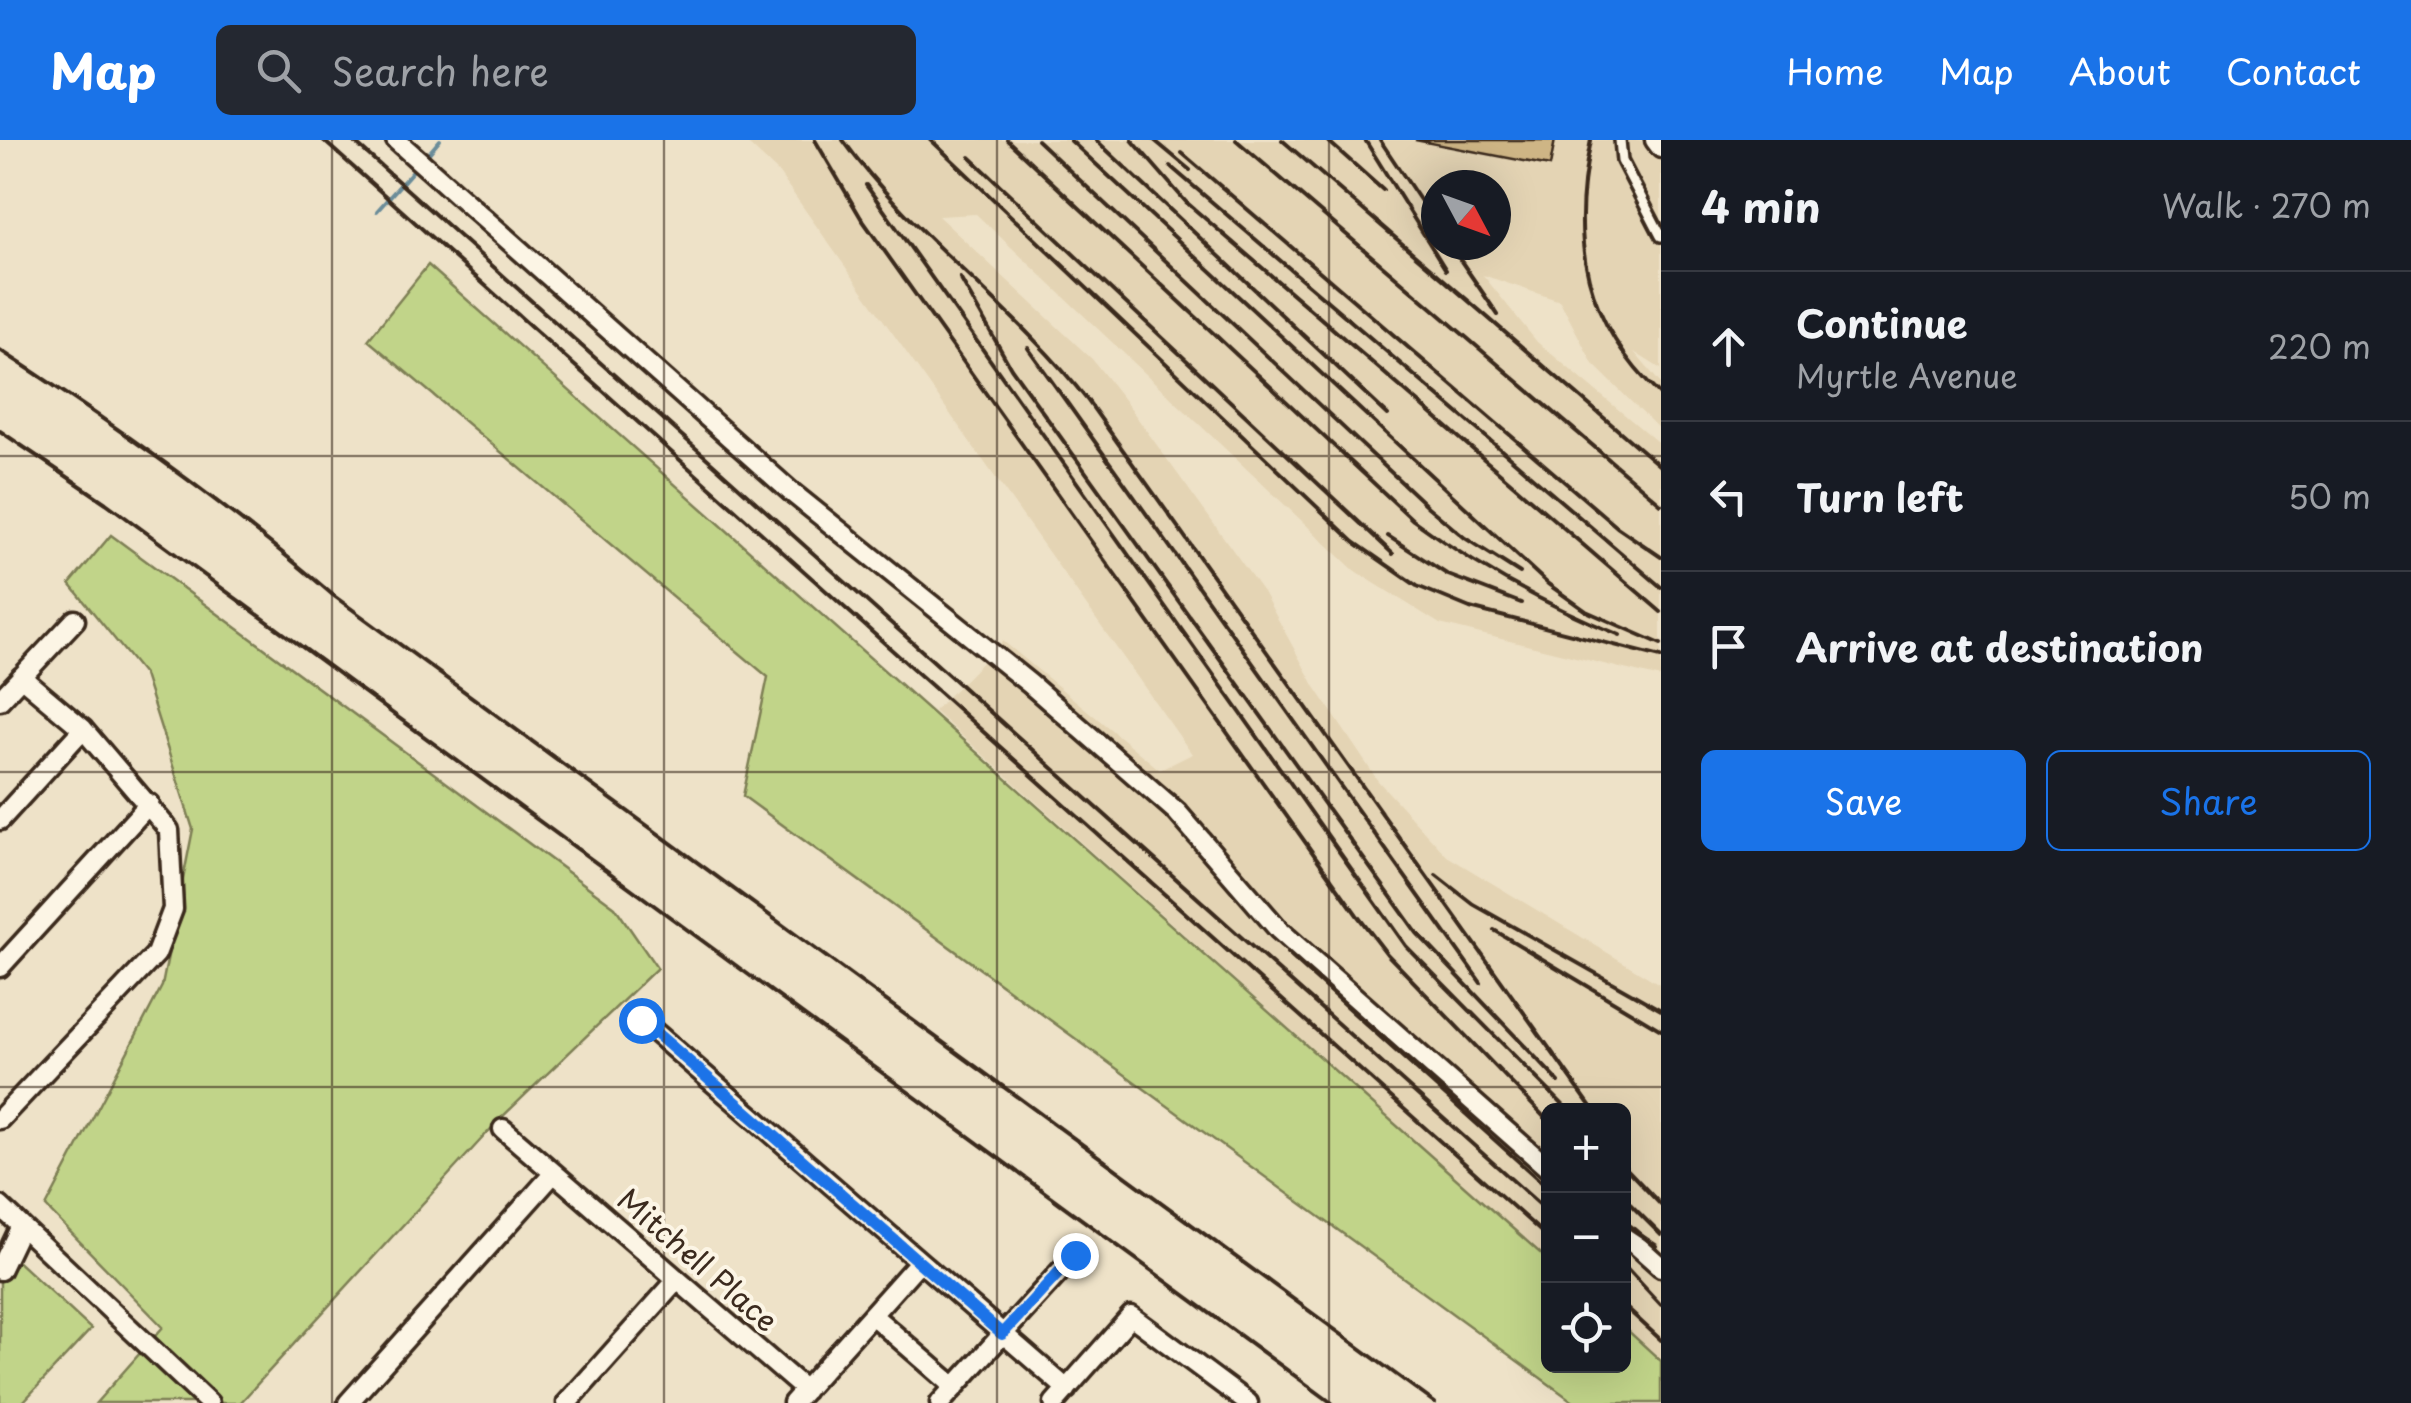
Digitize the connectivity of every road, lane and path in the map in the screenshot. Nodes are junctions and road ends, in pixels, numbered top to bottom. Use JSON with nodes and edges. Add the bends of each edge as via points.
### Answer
{"nodes":[{"id":1,"x":396,"y":140,"type":"edge"},
{"id":2,"x":1620,"y":140,"type":"edge"},
{"id":3,"x":1655,"y":140,"type":"edge"},
{"id":4,"x":1661,"y":148,"type":"edge"},
{"id":5,"x":1661,"y":236,"type":"edge"},
{"id":6,"x":75,"y":620,"type":"dead end"},
{"id":7,"x":21,"y":677,"type":"junction"},
{"id":8,"x":0,"y":700,"type":"edge"},
{"id":9,"x":83,"y":729,"type":"junction"},
{"id":10,"x":149,"y":804,"type":"junction"},
{"id":11,"x":0,"y":820,"type":"edge"},
{"id":12,"x":0,"y":967,"type":"edge"},
{"id":13,"x":641,"y":1020,"type":"dead end"},
{"id":14,"x":0,"y":1119,"type":"edge"},
{"id":15,"x":503,"y":1129,"type":"dead end"},
{"id":16,"x":1541,"y":1162,"type":"edge"},
{"id":17,"x":554,"y":1173,"type":"junction"},
{"id":18,"x":0,"y":1206,"type":"edge"},
{"id":19,"x":21,"y":1226,"type":"junction"},
{"id":20,"x":1631,"y":1240,"type":"edge"},
{"id":21,"x":1075,"y":1255,"type":"dead end"},
{"id":22,"x":919,"y":1262,"type":"junction"},
{"id":23,"x":1661,"y":1267,"type":"edge"},
{"id":24,"x":0,"y":1270,"type":"edge"},
{"id":25,"x":677,"y":1280,"type":"junction"},
{"id":26,"x":872,"y":1315,"type":"junction"},
{"id":27,"x":1002,"y":1334,"type":"junction"},
{"id":28,"x":954,"y":1387,"type":"junction"},
{"id":29,"x":1060,"y":1396,"type":"edge"},
{"id":30,"x":799,"y":1399,"type":"edge"},
{"id":31,"x":209,"y":1403,"type":"edge"},
{"id":32,"x":348,"y":1403,"type":"edge"},
{"id":33,"x":567,"y":1403,"type":"edge"},
{"id":34,"x":940,"y":1403,"type":"edge"},
{"id":35,"x":1248,"y":1403,"type":"edge"}],
"edges":[{"from":1,"to":16,"type":"street","via":[[790,490],[1177,812],[1279,930]]},
{"from":2,"to":5,"type":"lane","via":[[1622,161]]},
{"from":3,"to":4,"type":"street"},
{"from":6,"to":7,"type":"street"},
{"from":7,"to":8,"type":"street"},
{"from":7,"to":9,"type":"street"},
{"from":9,"to":10,"type":"street"},
{"from":9,"to":11,"type":"street"},
{"from":10,"to":12,"type":"street"},
{"from":10,"to":14,"type":"street","via":[[170,830],[174,910],[156,954]]},
{"from":13,"to":22,"type":"street"},
{"from":15,"to":17,"type":"street","name":"Mitchell Place"},
{"from":17,"to":25,"type":"street","name":"Mitchell Place"},
{"from":17,"to":32,"type":"street"},
{"from":18,"to":19,"type":"street"},
{"from":19,"to":24,"type":"street"},
{"from":19,"to":31,"type":"street"},
{"from":20,"to":23,"type":"street"},
{"from":21,"to":27,"type":"street"},
{"from":22,"to":26,"type":"street"},
{"from":22,"to":27,"type":"street"},
{"from":25,"to":30,"type":"street","name":"Mitchell Place"},
{"from":25,"to":33,"type":"street"},
{"from":26,"to":28,"type":"street"},
{"from":26,"to":30,"type":"street"},
{"from":27,"to":28,"type":"street"},
{"from":27,"to":29,"type":"street"},
{"from":28,"to":34,"type":"street"},
{"from":29,"to":35,"type":"street","via":[[1130,1316]]}]}
